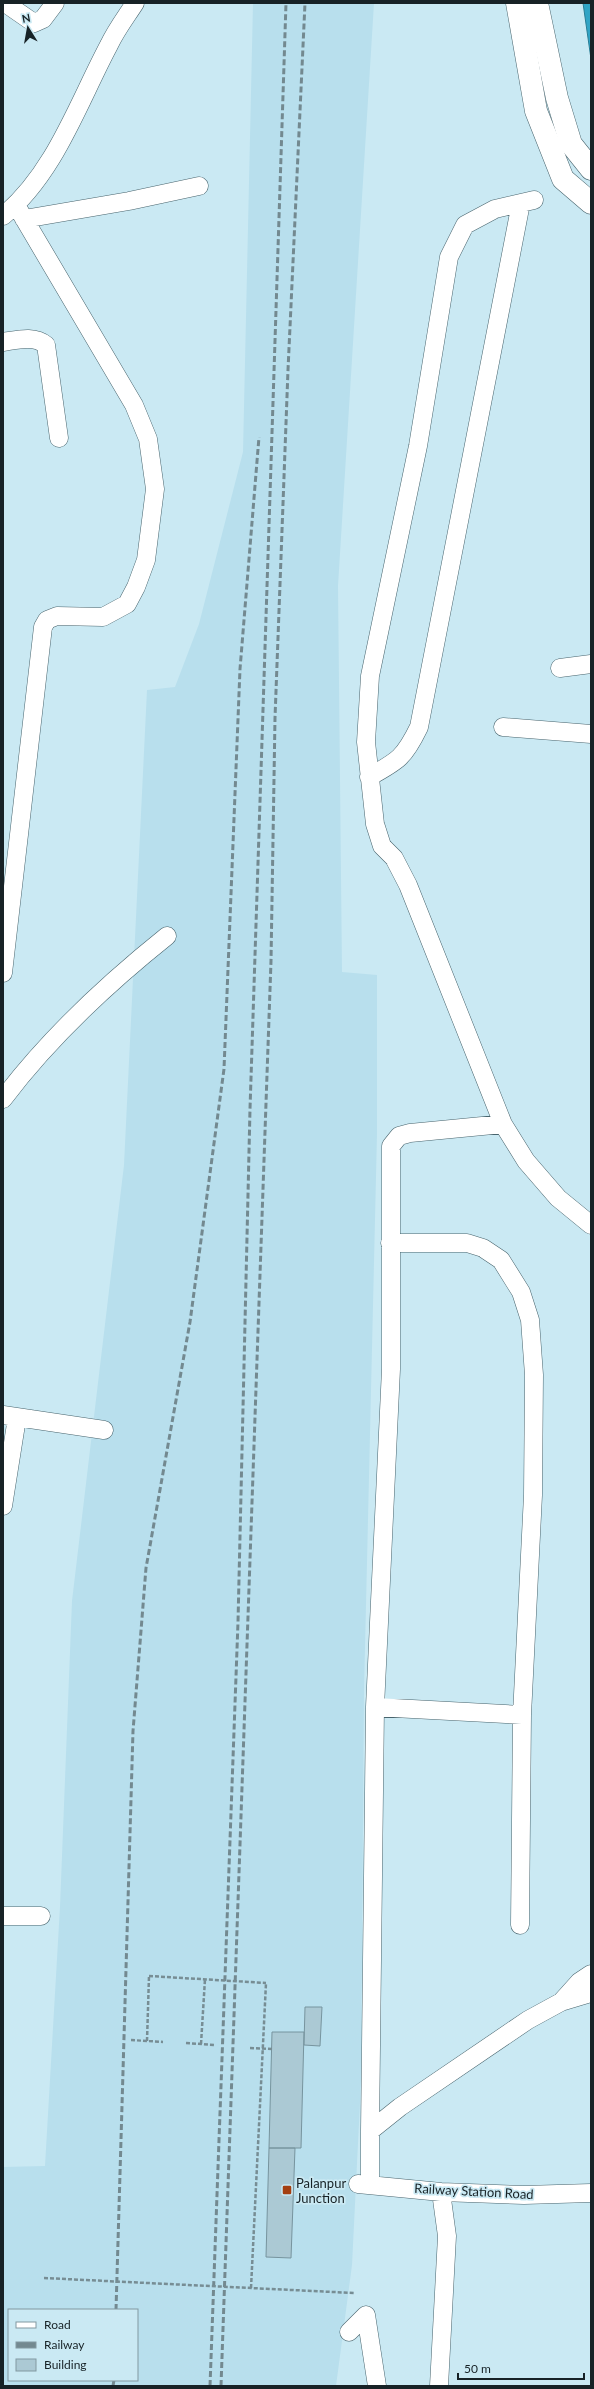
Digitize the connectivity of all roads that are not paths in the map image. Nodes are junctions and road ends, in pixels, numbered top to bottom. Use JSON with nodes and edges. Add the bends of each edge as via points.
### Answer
{"nodes":[{"id":1,"x":5,"y":3,"type":"edge"},
{"id":2,"x":55,"y":3,"type":"edge"},
{"id":3,"x":135,"y":3,"type":"edge"},
{"id":4,"x":517,"y":3,"type":"edge"},
{"id":5,"x":538,"y":3,"type":"edge"},
{"id":6,"x":591,"y":169,"type":"edge"},
{"id":7,"x":199,"y":186,"type":"dead end"},
{"id":8,"x":591,"y":203,"type":"edge"},
{"id":9,"x":14,"y":213,"type":"edge"},
{"id":10,"x":3,"y":342,"type":"edge"},
{"id":11,"x":59,"y":438,"type":"dead end"},
{"id":12,"x":591,"y":664,"type":"edge"},
{"id":13,"x":560,"y":668,"type":"dead end"},
{"id":14,"x":503,"y":727,"type":"dead end"},
{"id":15,"x":591,"y":734,"type":"edge"},
{"id":16,"x":369,"y":777,"type":"junction"},
{"id":17,"x":167,"y":936,"type":"dead end"},
{"id":18,"x":3,"y":973,"type":"edge"},
{"id":19,"x":3,"y":1100,"type":"edge"},
{"id":20,"x":503,"y":1124,"type":"junction"},
{"id":21,"x":591,"y":1225,"type":"edge"},
{"id":22,"x":390,"y":1243,"type":"junction"},
{"id":23,"x":10,"y":1417,"type":"edge"},
{"id":24,"x":104,"y":1430,"type":"dead end"},
{"id":25,"x":5,"y":1481,"type":"edge"},
{"id":26,"x":3,"y":1506,"type":"edge"},
{"id":27,"x":375,"y":1707,"type":"junction"},
{"id":28,"x":522,"y":1715,"type":"junction"},
{"id":29,"x":3,"y":1916,"type":"edge"},
{"id":30,"x":41,"y":1916,"type":"dead end"},
{"id":31,"x":520,"y":1925,"type":"dead end"},
{"id":32,"x":591,"y":1974,"type":"edge"},
{"id":33,"x":591,"y":1993,"type":"edge"},
{"id":34,"x":561,"y":2002,"type":"junction"},
{"id":35,"x":370,"y":2131,"type":"junction"},
{"id":36,"x":441,"y":2192,"type":"junction"},
{"id":37,"x":591,"y":2193,"type":"edge"},
{"id":38,"x":349,"y":2332,"type":"dead end"},
{"id":39,"x":377,"y":2386,"type":"edge"},
{"id":40,"x":439,"y":2386,"type":"edge"}],
"edges":[{"from":1,"to":2,"type":"street","via":[[34,23],[43,19]]},
{"from":3,"to":9,"type":"street","via":[[110,43],[63,136]]},
{"from":4,"to":8,"type":"street","via":[[536,111],[563,179]]},
{"from":5,"to":6,"type":"street","via":[[557,98],[571,144]]},
{"from":7,"to":9,"type":"street","via":[[129,201]]},
{"from":9,"to":18,"type":"street","via":[[134,405],[148,439],[155,489],[146,560],[127,604],[102,617],[57,616],[47,620],[43,627]]},
{"from":10,"to":11,"type":"street","via":[[30,339],[41,340],[46,345]]},
{"from":12,"to":13,"type":"street"},
{"from":14,"to":15,"type":"street"},
{"from":16,"to":16,"type":"street","via":[[366,742],[370,676],[418,446],[449,257],[465,225],[496,209],[528,202],[419,727],[410,746],[398,761]]},
{"from":16,"to":20,"type":"street","via":[[375,824],[408,885]]},
{"from":17,"to":19,"type":"street","via":[[137,960],[42,1050]]},
{"from":20,"to":21,"type":"street","via":[[526,1162],[558,1198]]},
{"from":20,"to":22,"type":"street","via":[[399,1136],[392,1146]]},
{"from":22,"to":27,"type":"street","via":[[391,1369]]},
{"from":22,"to":28,"type":"street","via":[[467,1243],[483,1248],[501,1260],[521,1292],[530,1320],[534,1375],[533,1495]]},
{"from":23,"to":24,"type":"street"},
{"from":23,"to":25,"type":"street"},
{"from":25,"to":26,"type":"street"},
{"from":27,"to":28,"type":"street"},
{"from":27,"to":35,"type":"street"},
{"from":28,"to":31,"type":"street"},
{"from":29,"to":30,"type":"street"},
{"from":32,"to":34,"type":"street","via":[[579,1982]]},
{"from":33,"to":34,"type":"street"},
{"from":34,"to":35,"type":"street","via":[[528,2020],[465,2062]]},
{"from":35,"to":36,"type":"street","name":"Railway Station Road","via":[[363,2184]]},
{"from":36,"to":37,"type":"street","name":"Railway Station Road","via":[[524,2195]]},
{"from":36,"to":40,"type":"street","via":[[447,2236]]},
{"from":38,"to":39,"type":"street","via":[[366,2315]]}]}
